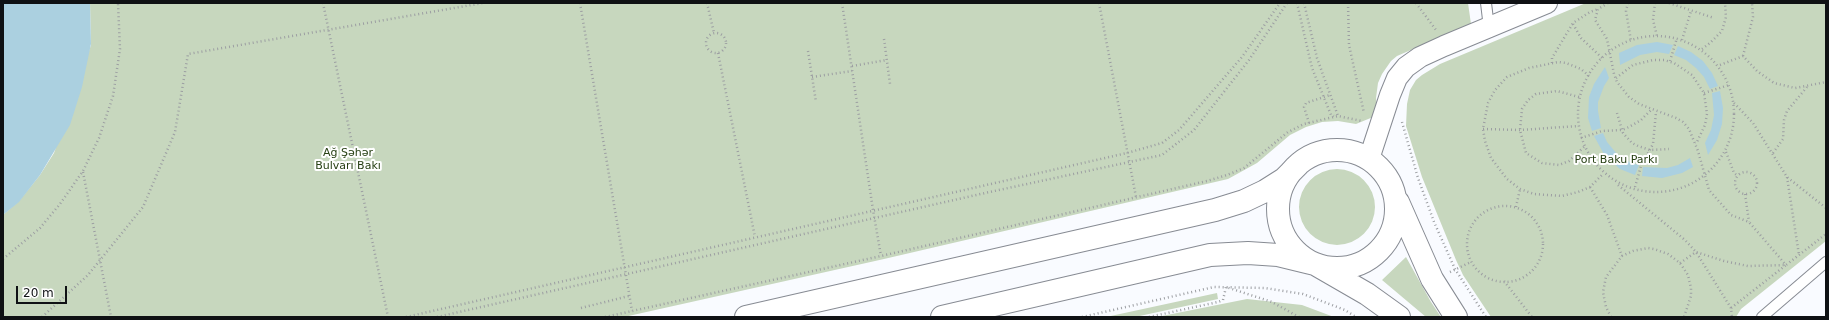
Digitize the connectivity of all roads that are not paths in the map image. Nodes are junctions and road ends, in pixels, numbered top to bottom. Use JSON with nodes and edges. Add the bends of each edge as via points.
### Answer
{"nodes":[{"id":1,"x":1486,"y":3,"type":"edge"},
{"id":2,"x":1546,"y":3,"type":"edge"},
{"id":3,"x":1488,"y":28,"type":"junction"},
{"id":4,"x":1369,"y":159,"type":"junction"},
{"id":5,"x":1298,"y":165,"type":"junction"},
{"id":6,"x":1393,"y":188,"type":"junction"},
{"id":7,"x":1826,"y":262,"type":"edge"},
{"id":8,"x":1315,"y":264,"type":"junction"},
{"id":9,"x":746,"y":317,"type":"edge"},
{"id":10,"x":942,"y":317,"type":"edge"},
{"id":11,"x":1399,"y":317,"type":"edge"},
{"id":12,"x":1456,"y":317,"type":"edge"},
{"id":13,"x":1762,"y":317,"type":"edge"}],
"edges":[{"from":1,"to":3,"type":"lane"},
{"from":2,"to":3,"type":"street"},
{"from":3,"to":4,"type":"street","via":[[1420,57],[1406,67],[1397,78],[1390,94]]},
{"from":4,"to":5,"type":"main road","via":[[1351,152],[1333,150],[1314,155]]},
{"from":4,"to":6,"type":"main road","via":[[1383,172]]},
{"from":5,"to":8,"type":"main road","via":[[1285,180],[1278,199],[1278,219],[1285,238],[1293,249]]},
{"from":5,"to":9,"type":"main road","via":[[1284,179],[1265,191],[1215,210]]},
{"from":6,"to":8,"type":"main road","via":[[1397,207],[1394,227],[1385,244],[1371,258],[1353,266],[1334,269]]},
{"from":6,"to":12,"type":"main road","via":[[1432,279]]},
{"from":7,"to":13,"type":"lane"},
{"from":8,"to":10,"type":"main road","via":[[1278,255],[1210,255]]},
{"from":8,"to":11,"type":"main road","via":[[1367,294]]}]}
